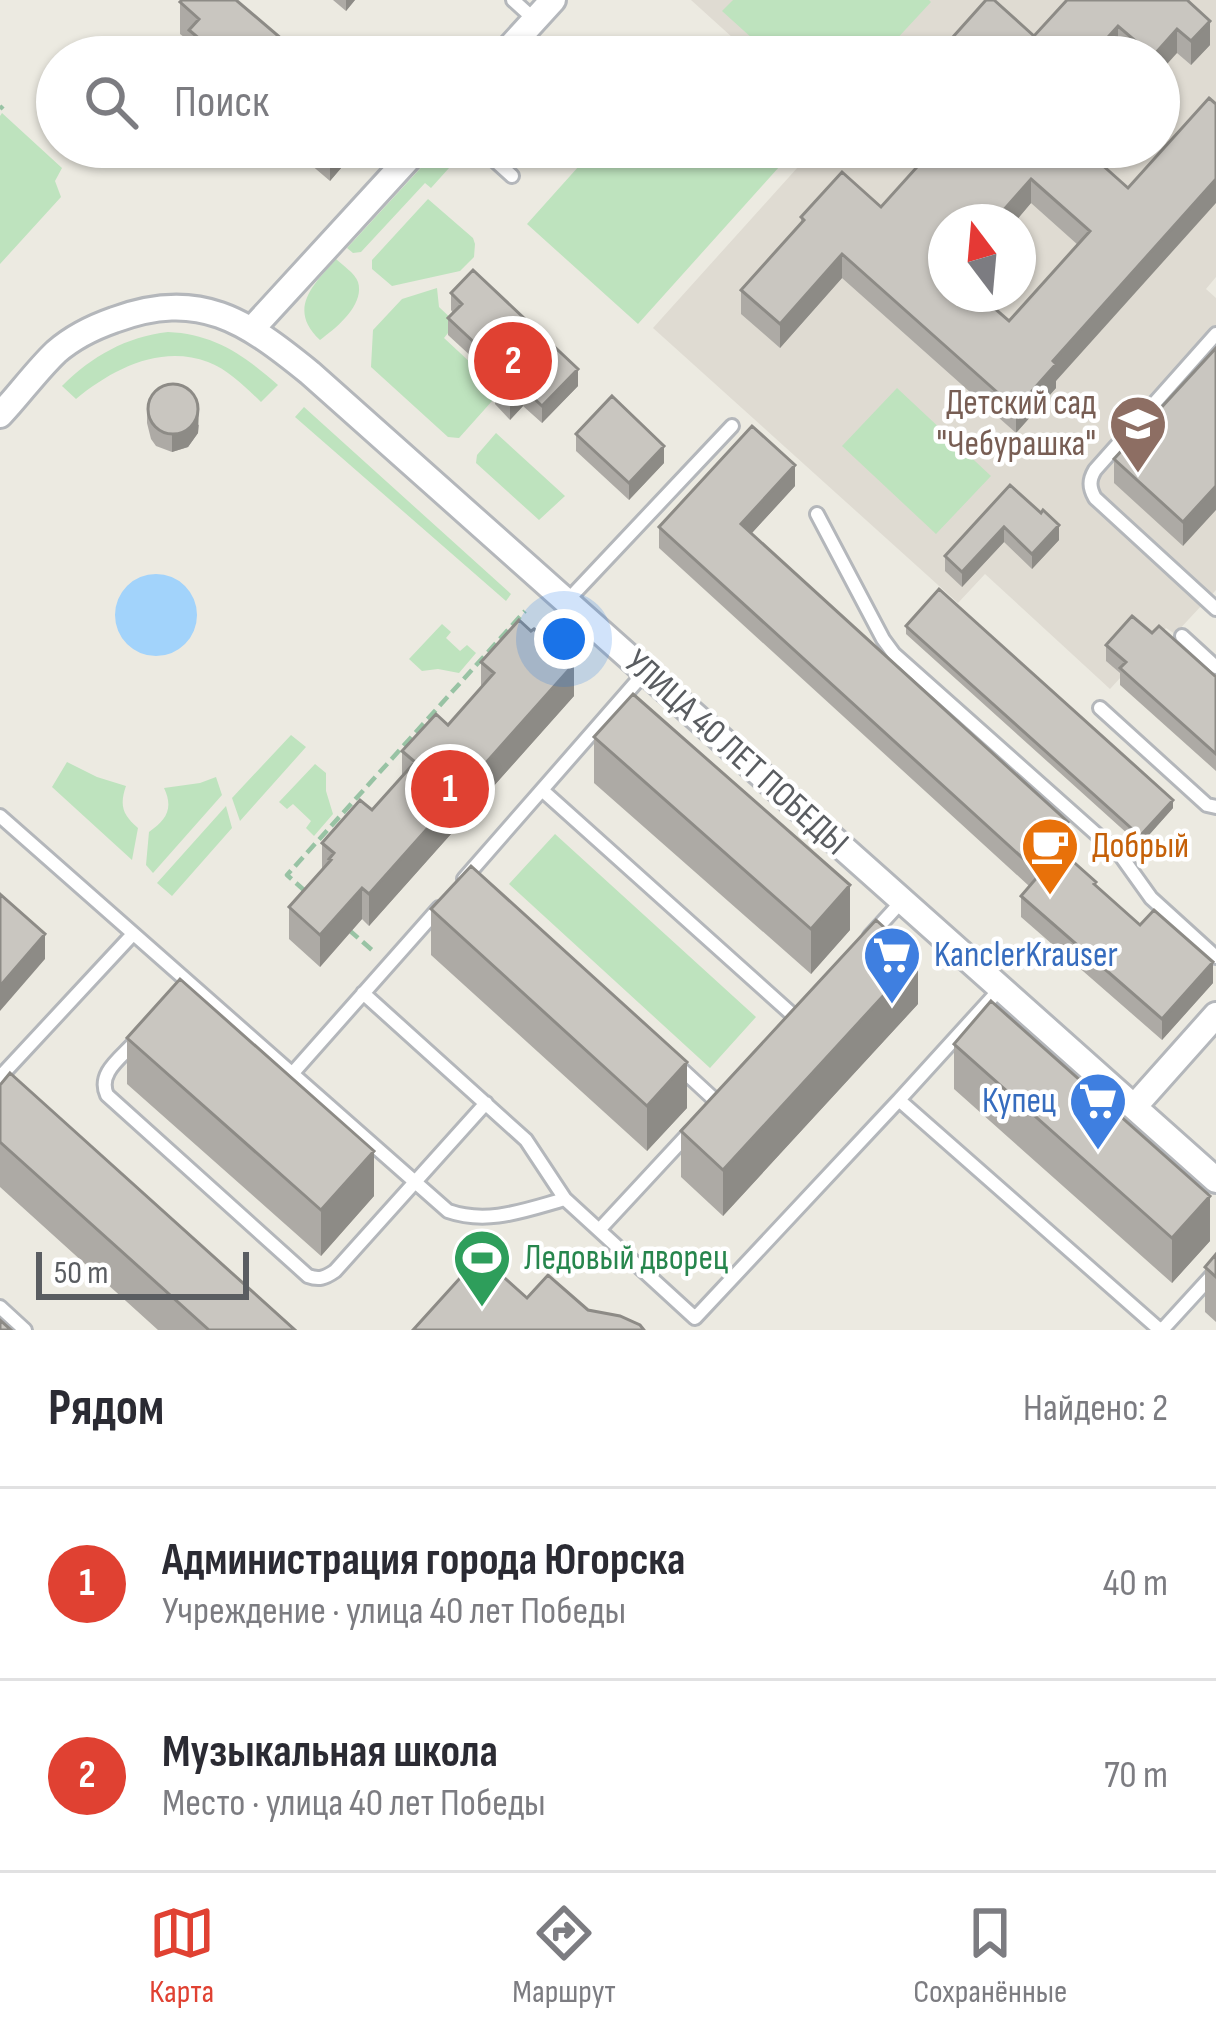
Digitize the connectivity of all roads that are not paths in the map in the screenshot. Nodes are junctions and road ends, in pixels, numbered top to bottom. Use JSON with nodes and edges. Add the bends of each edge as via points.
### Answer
{"nodes":[{"id":1,"x":513,"y":0,"type":"edge"},
{"id":2,"x":553,"y":0,"type":"edge"},
{"id":3,"x":535,"y":20,"type":"junction"},
{"id":4,"x":520,"y":36,"type":"edge"},
{"id":5,"x":400,"y":168,"type":"edge"},
{"id":6,"x":503,"y":168,"type":"edge"},
{"id":7,"x":512,"y":176,"type":"dead end"},
{"id":8,"x":252,"y":329,"type":"junction"},
{"id":9,"x":1216,"y":334,"type":"edge"},
{"id":10,"x":0,"y":416,"type":"edge"},
{"id":11,"x":732,"y":426,"type":"dead end"},
{"id":12,"x":817,"y":514,"type":"dead end"},
{"id":13,"x":568,"y":601,"type":"junction"},
{"id":14,"x":1216,"y":609,"type":"edge"},
{"id":15,"x":1182,"y":635,"type":"dead end"},
{"id":16,"x":1216,"y":643,"type":"edge"},
{"id":17,"x":1204,"y":656,"type":"junction"},
{"id":18,"x":1216,"y":667,"type":"edge"},
{"id":19,"x":645,"y":672,"type":"junction"},
{"id":20,"x":1100,"y":708,"type":"dead end"},
{"id":21,"x":542,"y":790,"type":"junction"},
{"id":22,"x":1216,"y":807,"type":"edge"},
{"id":23,"x":0,"y":816,"type":"edge"},
{"id":24,"x":467,"y":875,"type":"junction"},
{"id":25,"x":484,"y":890,"type":"edge"},
{"id":26,"x":902,"y":901,"type":"junction"},
{"id":27,"x":133,"y":934,"type":"junction"},
{"id":28,"x":866,"y":940,"type":"edge"},
{"id":29,"x":1216,"y":957,"type":"edge"},
{"id":30,"x":188,"y":984,"type":"junction"},
{"id":31,"x":1000,"y":989,"type":"junction"},
{"id":32,"x":363,"y":993,"type":"junction"},
{"id":33,"x":172,"y":1001,"type":"edge"},
{"id":34,"x":809,"y":1001,"type":"edge"},
{"id":35,"x":1216,"y":1015,"type":"edge"},
{"id":36,"x":795,"y":1017,"type":"junction"},
{"id":37,"x":780,"y":1034,"type":"edge"},
{"id":38,"x":140,"y":1036,"type":"edge"},
{"id":39,"x":668,"y":1057,"type":"edge"},
{"id":40,"x":3,"y":1074,"type":"edge"},
{"id":41,"x":291,"y":1075,"type":"junction"},
{"id":42,"x":733,"y":1085,"type":"edge"},
{"id":43,"x":23,"y":1086,"type":"edge"},
{"id":44,"x":899,"y":1100,"type":"junction"},
{"id":45,"x":717,"y":1102,"type":"junction"},
{"id":46,"x":486,"y":1103,"type":"junction"},
{"id":47,"x":1134,"y":1107,"type":"junction"},
{"id":48,"x":1216,"y":1180,"type":"edge"},
{"id":49,"x":413,"y":1183,"type":"junction"},
{"id":50,"x":565,"y":1199,"type":"junction"},
{"id":51,"x":598,"y":1231,"type":"junction"},
{"id":52,"x":1216,"y":1271,"type":"edge"},
{"id":53,"x":0,"y":1307,"type":"edge"},
{"id":54,"x":26,"y":1330,"type":"edge"},
{"id":55,"x":1161,"y":1330,"type":"edge"}],
"edges":[{"from":1,"to":3,"type":"lane"},
{"from":2,"to":3,"type":"street"},
{"from":3,"to":4,"type":"street"},
{"from":5,"to":8,"type":"street"},
{"from":6,"to":7,"type":"lane"},
{"from":8,"to":10,"type":"street","name":"УЛИЦА 40 ЛЕТ ПОБЕДЫ","via":[[191,308],[130,314],[57,351]]},
{"from":8,"to":13,"type":"street","name":"УЛИЦА 40 ЛЕТ ПОБЕДЫ"},
{"from":9,"to":14,"type":"lane","via":[[1095,470],[1090,489]]},
{"from":11,"to":13,"type":"lane"},
{"from":12,"to":29,"type":"lane","via":[[895,654],[1120,856],[1151,898]]},
{"from":13,"to":19,"type":"street","name":"УЛИЦА 40 ЛЕТ ПОБЕДЫ"},
{"from":15,"to":17,"type":"lane"},
{"from":16,"to":17,"type":"lane"},
{"from":17,"to":18,"type":"lane"},
{"from":19,"to":21,"type":"lane"},
{"from":19,"to":26,"type":"street","name":"УЛИЦА 40 ЛЕТ ПОБЕДЫ"},
{"from":20,"to":22,"type":"lane"},
{"from":21,"to":24,"type":"lane"},
{"from":21,"to":36,"type":"lane"},
{"from":23,"to":27,"type":"lane"},
{"from":24,"to":25,"type":"lane"},
{"from":24,"to":32,"type":"lane"},
{"from":26,"to":28,"type":"lane"},
{"from":26,"to":31,"type":"street","name":"УЛИЦА 40 ЛЕТ ПОБЕДЫ"},
{"from":27,"to":30,"type":"lane"},
{"from":27,"to":40,"type":"lane"},
{"from":30,"to":33,"type":"lane"},
{"from":30,"to":41,"type":"lane"},
{"from":31,"to":44,"type":"lane"},
{"from":31,"to":47,"type":"street","name":"УЛИЦА 40 ЛЕТ ПОБЕДЫ"},
{"from":32,"to":41,"type":"lane"},
{"from":32,"to":46,"type":"lane"},
{"from":34,"to":36,"type":"lane"},
{"from":35,"to":47,"type":"street"},
{"from":36,"to":37,"type":"lane"},
{"from":38,"to":49,"type":"lane","via":[[104,1077],[107,1095],[308,1276],[335,1271]]},
{"from":39,"to":45,"type":"lane"},
{"from":40,"to":43,"type":"lane"},
{"from":41,"to":49,"type":"lane"},
{"from":42,"to":45,"type":"lane"},
{"from":44,"to":51,"type":"lane","via":[[695,1318]]},
{"from":44,"to":55,"type":"lane"},
{"from":45,"to":51,"type":"lane"},
{"from":46,"to":49,"type":"lane"},
{"from":46,"to":50,"type":"lane","via":[[526,1140]]},
{"from":47,"to":48,"type":"street","name":"УЛИЦА 40 ЛЕТ ПОБЕДЫ"},
{"from":49,"to":50,"type":"lane","via":[[469,1219]]},
{"from":50,"to":51,"type":"lane"},
{"from":52,"to":55,"type":"lane"},
{"from":53,"to":54,"type":"lane"}]}
